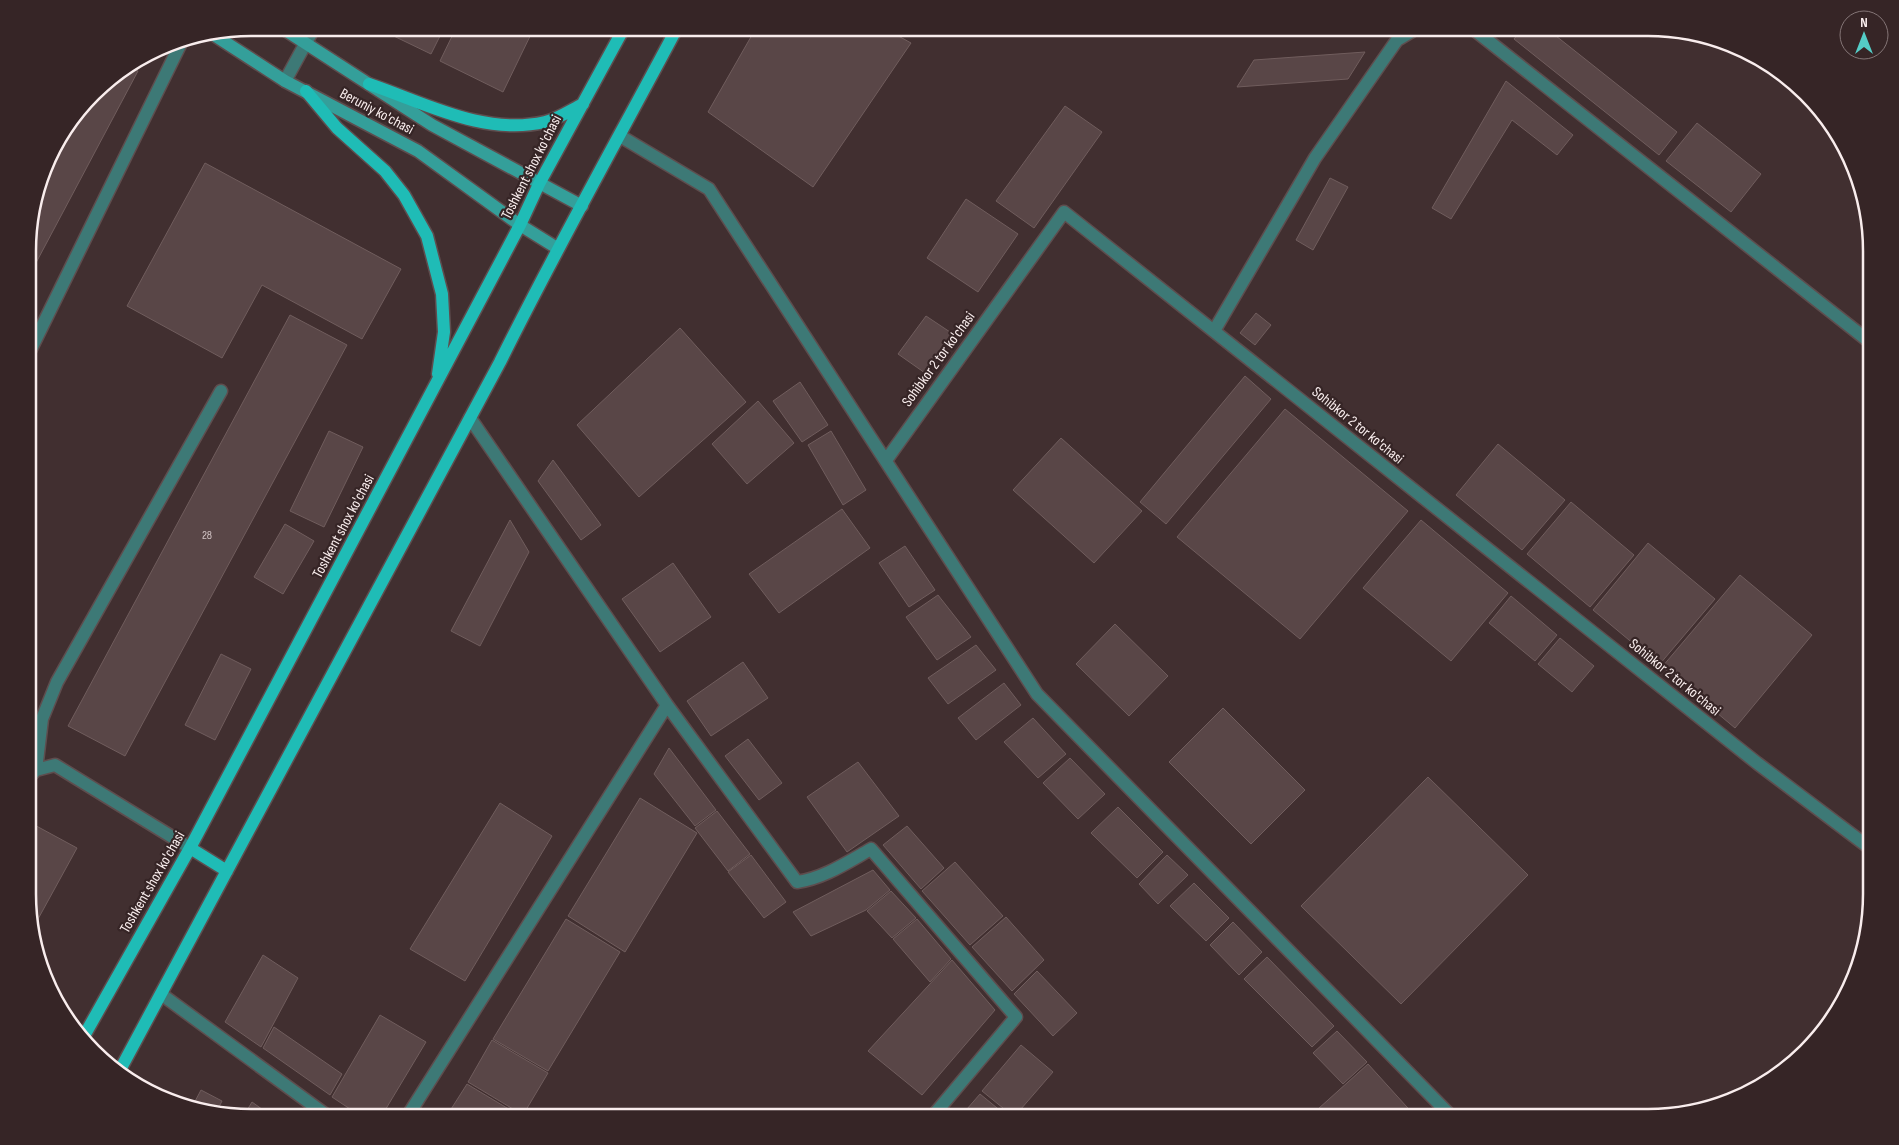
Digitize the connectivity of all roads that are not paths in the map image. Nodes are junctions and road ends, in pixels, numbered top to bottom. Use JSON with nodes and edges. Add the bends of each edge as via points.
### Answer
{"nodes":[{"id":1,"x":295,"y":36,"type":"edge"},
{"id":2,"x":310,"y":36,"type":"edge"},
{"id":3,"x":620,"y":36,"type":"edge"},
{"id":4,"x":673,"y":36,"type":"edge"},
{"id":5,"x":1404,"y":36,"type":"edge"},
{"id":6,"x":1482,"y":36,"type":"edge"},
{"id":7,"x":219,"y":39,"type":"edge"},
{"id":8,"x":307,"y":43,"type":"junction"},
{"id":9,"x":178,"y":50,"type":"edge"},
{"id":10,"x":285,"y":81,"type":"junction"},
{"id":11,"x":369,"y":84,"type":"junction"},
{"id":12,"x":306,"y":91,"type":"junction"},
{"id":13,"x":583,"y":104,"type":"junction"},
{"id":14,"x":620,"y":136,"type":"junction"},
{"id":15,"x":539,"y":184,"type":"junction"},
{"id":16,"x":582,"y":206,"type":"junction"},
{"id":17,"x":520,"y":225,"type":"junction"},
{"id":18,"x":557,"y":248,"type":"junction"},
{"id":19,"x":1214,"y":331,"type":"junction"},
{"id":20,"x":1863,"y":337,"type":"edge"},
{"id":21,"x":36,"y":339,"type":"edge"},
{"id":22,"x":437,"y":381,"type":"junction"},
{"id":23,"x":221,"y":392,"type":"dead end"},
{"id":24,"x":470,"y":418,"type":"junction"},
{"id":25,"x":887,"y":459,"type":"junction"},
{"id":26,"x":667,"y":705,"type":"junction"},
{"id":27,"x":36,"y":756,"type":"edge"},
{"id":28,"x":36,"y":773,"type":"edge"},
{"id":29,"x":1863,"y":843,"type":"edge"},
{"id":30,"x":190,"y":848,"type":"junction"},
{"id":31,"x":227,"y":871,"type":"junction"},
{"id":32,"x":161,"y":994,"type":"junction"},
{"id":33,"x":86,"y":1032,"type":"edge"},
{"id":34,"x":122,"y":1066,"type":"edge"},
{"id":35,"x":317,"y":1109,"type":"edge"},
{"id":36,"x":413,"y":1109,"type":"edge"},
{"id":37,"x":939,"y":1109,"type":"edge"},
{"id":38,"x":1444,"y":1109,"type":"edge"}],
"edges":[{"from":1,"to":8,"type":"main road","name":"Beruniy ko'chasi"},
{"from":2,"to":8,"type":"street"},
{"from":3,"to":13,"type":"main road","name":"Toshkent shox ko'chasi"},
{"from":4,"to":14,"type":"main road"},
{"from":5,"to":19,"type":"street","via":[[1397,40],[1315,158]]},
{"from":6,"to":20,"type":"street"},
{"from":7,"to":10,"type":"main road","name":"Beruniy ko'chasi"},
{"from":8,"to":10,"type":"street"},
{"from":8,"to":11,"type":"main road","name":"Beruniy ko'chasi"},
{"from":9,"to":21,"type":"street"},
{"from":10,"to":12,"type":"main road","name":"Beruniy ko'chasi"},
{"from":11,"to":13,"type":"main road","via":[[471,121],[494,124],[547,122]]},
{"from":11,"to":15,"type":"main road","name":"Beruniy ko'chasi","via":[[432,125]]},
{"from":12,"to":17,"type":"main road","name":"Beruniy ko'chasi","via":[[418,151]]},
{"from":12,"to":22,"type":"main road","via":[[337,128],[384,171],[404,196],[427,236],[442,294],[444,332]]},
{"from":13,"to":15,"type":"main road","name":"Toshkent shox ko'chasi"},
{"from":14,"to":16,"type":"main road"},
{"from":14,"to":25,"type":"street","via":[[709,189]]},
{"from":15,"to":16,"type":"main road","name":"Beruniy ko'chasi"},
{"from":15,"to":17,"type":"main road","name":"Toshkent shox ko'chasi"},
{"from":16,"to":18,"type":"main road"},
{"from":17,"to":18,"type":"main road","name":"Beruniy ko'chasi"},
{"from":17,"to":22,"type":"main road","name":"Toshkent shox ko'chasi"},
{"from":18,"to":24,"type":"main road"},
{"from":19,"to":25,"type":"street","name":"Sohibkor 2 tor ko'chasi","via":[[1064,212]]},
{"from":19,"to":29,"type":"street","name":"Sohibkor 2 tor ko'chasi","via":[[1757,763]]},
{"from":22,"to":30,"type":"main road","name":"Toshkent shox ko'chasi"},
{"from":23,"to":27,"type":"street","via":[[57,682],[42,719]]},
{"from":24,"to":26,"type":"street"},
{"from":24,"to":31,"type":"main road"},
{"from":25,"to":38,"type":"street","via":[[1038,694]]},
{"from":26,"to":36,"type":"street"},
{"from":26,"to":37,"type":"street","via":[[796,882],[814,880],[871,849],[1016,1017]]},
{"from":28,"to":30,"type":"street","via":[[55,765]]},
{"from":30,"to":31,"type":"main road"},
{"from":30,"to":33,"type":"main road","name":"Toshkent shox ko'chasi"},
{"from":31,"to":32,"type":"main road"},
{"from":32,"to":34,"type":"main road"},
{"from":32,"to":35,"type":"street"}]}
